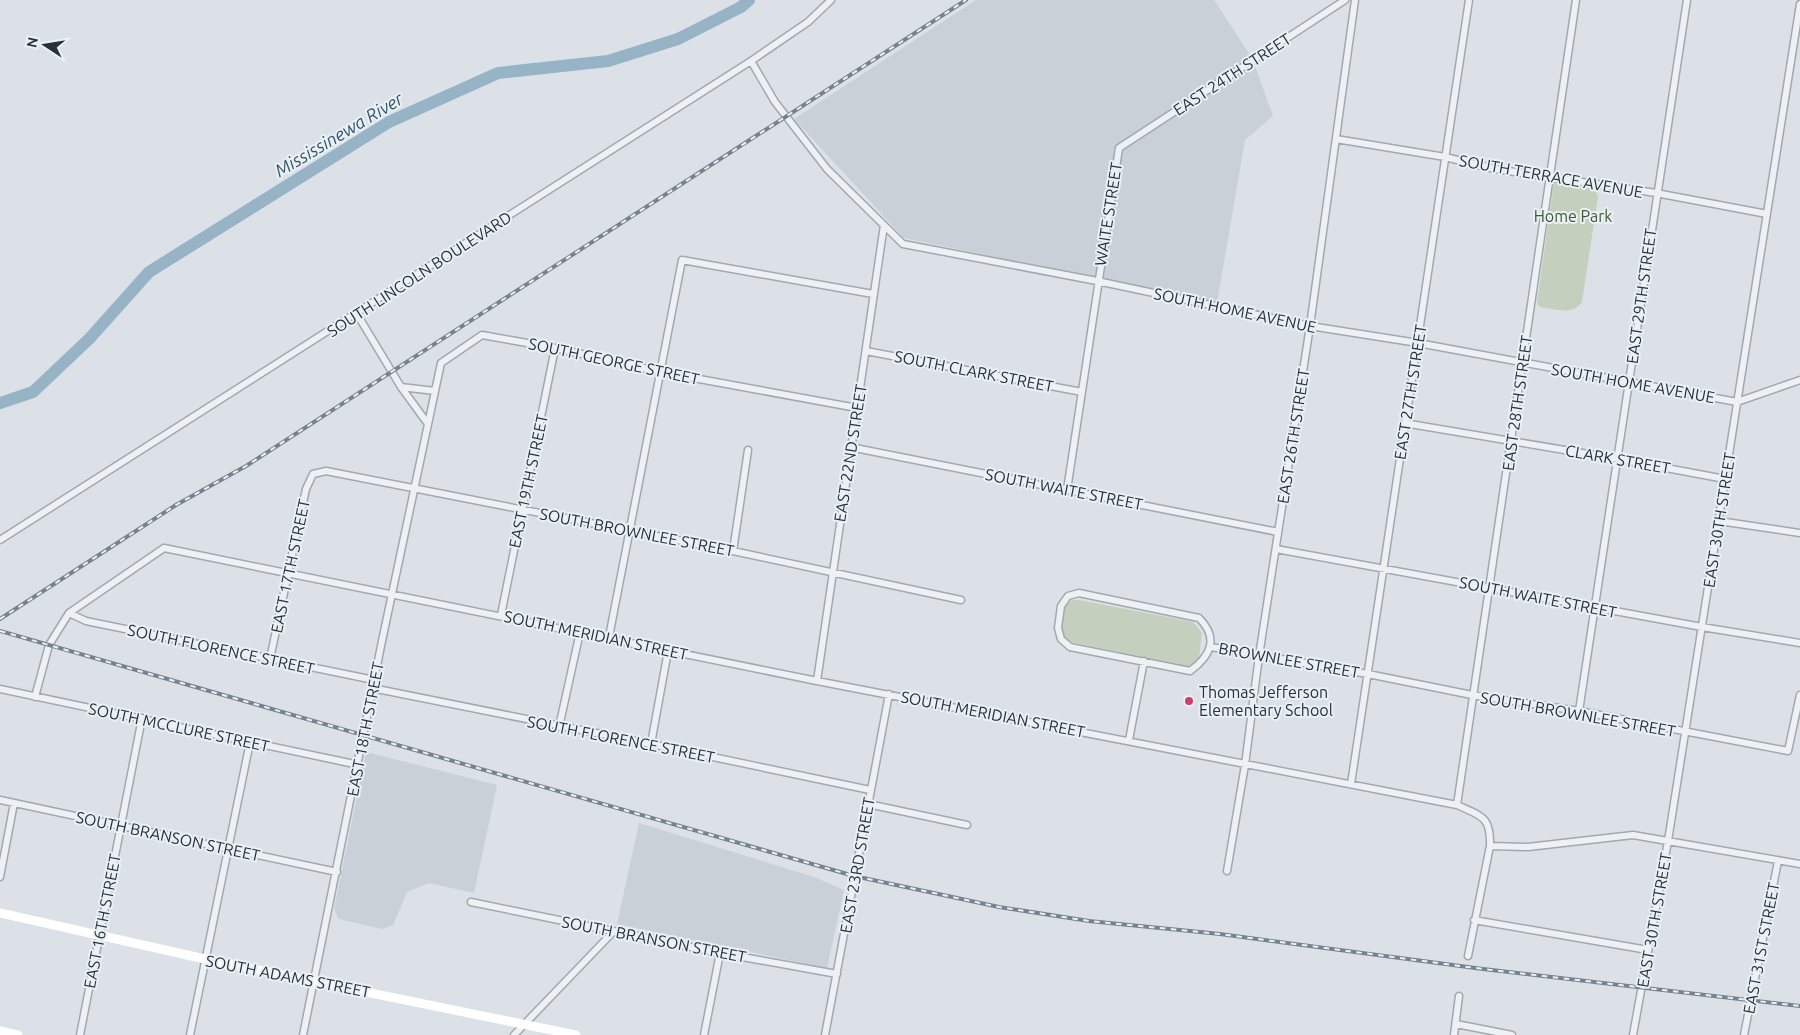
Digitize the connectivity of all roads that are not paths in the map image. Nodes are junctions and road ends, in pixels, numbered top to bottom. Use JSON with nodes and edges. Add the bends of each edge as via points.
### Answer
{"nodes":[{"id":1,"x":831,"y":0,"type":"edge"},
{"id":2,"x":1345,"y":0,"type":"edge"},
{"id":3,"x":1355,"y":0,"type":"edge"},
{"id":4,"x":1469,"y":0,"type":"edge"},
{"id":5,"x":1576,"y":0,"type":"edge"},
{"id":6,"x":1686,"y":0,"type":"edge"},
{"id":7,"x":1800,"y":4,"type":"edge"},
{"id":8,"x":751,"y":61,"type":"junction"},
{"id":9,"x":1336,"y":139,"type":"junction"},
{"id":10,"x":1119,"y":148,"type":"joint"},
{"id":11,"x":1445,"y":158,"type":"junction"},
{"id":12,"x":1549,"y":178,"type":"junction"},
{"id":13,"x":1656,"y":193,"type":"junction"},
{"id":14,"x":1767,"y":214,"type":"junction"},
{"id":15,"x":884,"y":225,"type":"junction"},
{"id":16,"x":1097,"y":280,"type":"junction"},
{"id":17,"x":874,"y":294,"type":"junction"},
{"id":18,"x":357,"y":314,"type":"junction"},
{"id":19,"x":1310,"y":326,"type":"junction"},
{"id":20,"x":1418,"y":343,"type":"junction"},
{"id":21,"x":555,"y":348,"type":"junction"},
{"id":22,"x":866,"y":351,"type":"junction"},
{"id":23,"x":1523,"y":363,"type":"junction"},
{"id":24,"x":661,"y":372,"type":"junction"},
{"id":25,"x":1800,"y":380,"type":"edge"},
{"id":26,"x":1628,"y":383,"type":"junction"},
{"id":27,"x":401,"y":387,"type":"junction"},
{"id":28,"x":435,"y":391,"type":"junction"},
{"id":29,"x":1082,"y":392,"type":"junction"},
{"id":30,"x":1737,"y":402,"type":"junction"},
{"id":31,"x":857,"y":408,"type":"junction"},
{"id":32,"x":428,"y":424,"type":"junction"},
{"id":33,"x":1404,"y":424,"type":"junction"},
{"id":34,"x":1512,"y":440,"type":"junction"},
{"id":35,"x":850,"y":447,"type":"junction"},
{"id":36,"x":748,"y":450,"type":"dead end"},
{"id":37,"x":1618,"y":458,"type":"junction"},
{"id":38,"x":313,"y":474,"type":"joint"},
{"id":39,"x":1725,"y":479,"type":"junction"},
{"id":40,"x":415,"y":488,"type":"junction"},
{"id":41,"x":1067,"y":490,"type":"junction"},
{"id":42,"x":522,"y":509,"type":"junction"},
{"id":43,"x":1719,"y":521,"type":"junction"},
{"id":44,"x":632,"y":532,"type":"junction"},
{"id":45,"x":1278,"y":532,"type":"junction"},
{"id":46,"x":1800,"y":533,"type":"edge"},
{"id":47,"x":0,"y":540,"type":"edge"},
{"id":48,"x":1276,"y":549,"type":"junction"},
{"id":49,"x":733,"y":551,"type":"junction"},
{"id":50,"x":1384,"y":570,"type":"junction"},
{"id":51,"x":289,"y":572,"type":"junction"},
{"id":52,"x":832,"y":573,"type":"junction"},
{"id":53,"x":1490,"y":587,"type":"junction"},
{"id":54,"x":393,"y":594,"type":"junction"},
{"id":55,"x":961,"y":600,"type":"dead end"},
{"id":56,"x":1595,"y":608,"type":"junction"},
{"id":57,"x":69,"y":613,"type":"junction"},
{"id":58,"x":501,"y":615,"type":"junction"},
{"id":59,"x":1702,"y":627,"type":"junction"},
{"id":60,"x":580,"y":632,"type":"junction"},
{"id":61,"x":610,"y":637,"type":"junction"},
{"id":62,"x":1800,"y":643,"type":"edge"},
{"id":63,"x":1211,"y":646,"type":"junction"},
{"id":64,"x":668,"y":651,"type":"junction"},
{"id":65,"x":1259,"y":656,"type":"junction"},
{"id":66,"x":270,"y":659,"type":"junction"},
{"id":67,"x":1144,"y":661,"type":"junction"},
{"id":68,"x":1368,"y":674,"type":"junction"},
{"id":69,"x":374,"y":680,"type":"junction"},
{"id":70,"x":817,"y":680,"type":"junction"},
{"id":71,"x":372,"y":688,"type":"junction"},
{"id":72,"x":0,"y":689,"type":"edge"},
{"id":73,"x":888,"y":694,"type":"junction"},
{"id":74,"x":1472,"y":695,"type":"junction"},
{"id":75,"x":1800,"y":695,"type":"edge"},
{"id":76,"x":35,"y":697,"type":"junction"},
{"id":77,"x":1578,"y":712,"type":"junction"},
{"id":78,"x":142,"y":718,"type":"junction"},
{"id":79,"x":560,"y":727,"type":"junction"},
{"id":80,"x":1685,"y":733,"type":"junction"},
{"id":81,"x":1130,"y":740,"type":"junction"},
{"id":82,"x":250,"y":742,"type":"junction"},
{"id":83,"x":651,"y":744,"type":"junction"},
{"id":84,"x":358,"y":764,"type":"junction"},
{"id":85,"x":1246,"y":765,"type":"junction"},
{"id":86,"x":1352,"y":784,"type":"junction"},
{"id":87,"x":870,"y":790,"type":"junction"},
{"id":88,"x":0,"y":800,"type":"edge"},
{"id":89,"x":14,"y":803,"type":"junction"},
{"id":90,"x":868,"y":804,"type":"junction"},
{"id":91,"x":1457,"y":805,"type":"junction"},
{"id":92,"x":967,"y":825,"type":"dead end"},
{"id":93,"x":121,"y":826,"type":"junction"},
{"id":94,"x":1668,"y":840,"type":"junction"},
{"id":95,"x":1490,"y":846,"type":"junction"},
{"id":96,"x":228,"y":849,"type":"junction"},
{"id":97,"x":1778,"y":861,"type":"junction"},
{"id":98,"x":1800,"y":864,"type":"edge"},
{"id":99,"x":1227,"y":871,"type":"dead end"},
{"id":100,"x":336,"y":872,"type":"junction"},
{"id":101,"x":0,"y":877,"type":"edge"},
{"id":102,"x":471,"y":902,"type":"dead end"},
{"id":103,"x":0,"y":913,"type":"edge"},
{"id":104,"x":1474,"y":920,"type":"junction"},
{"id":105,"x":614,"y":930,"type":"junction"},
{"id":106,"x":99,"y":935,"type":"junction"},
{"id":107,"x":1648,"y":950,"type":"junction"},
{"id":108,"x":720,"y":953,"type":"junction"},
{"id":109,"x":1468,"y":956,"type":"dead end"},
{"id":110,"x":206,"y":959,"type":"junction"},
{"id":111,"x":837,"y":974,"type":"junction"},
{"id":112,"x":314,"y":981,"type":"junction"},
{"id":113,"x":1459,"y":996,"type":"dead end"},
{"id":114,"x":525,"y":1024,"type":"junction"},
{"id":115,"x":1456,"y":1024,"type":"junction"},
{"id":116,"x":0,"y":1031,"type":"edge"},
{"id":117,"x":18,"y":1035,"type":"edge"},
{"id":118,"x":80,"y":1035,"type":"edge"},
{"id":119,"x":190,"y":1035,"type":"edge"},
{"id":120,"x":303,"y":1035,"type":"edge"},
{"id":121,"x":514,"y":1035,"type":"edge"},
{"id":122,"x":576,"y":1035,"type":"edge"},
{"id":123,"x":704,"y":1035,"type":"edge"},
{"id":124,"x":825,"y":1035,"type":"edge"},
{"id":125,"x":1454,"y":1035,"type":"edge"},
{"id":126,"x":1512,"y":1035,"type":"edge"},
{"id":127,"x":1633,"y":1035,"type":"edge"},
{"id":128,"x":1744,"y":1035,"type":"edge"}],
"edges":[{"from":1,"to":8,"type":"street","name":"SOUTH LINCOLN BOULEVARD","via":[[808,22]]},
{"from":2,"to":10,"type":"street","name":"EAST 24TH STREET"},
{"from":3,"to":9,"type":"street","name":"EAST 26TH STREET"},
{"from":4,"to":11,"type":"street","name":"EAST 27TH STREET"},
{"from":5,"to":12,"type":"street","name":"EAST 28TH STREET"},
{"from":6,"to":13,"type":"street","name":"EAST 29TH STREET"},
{"from":7,"to":14,"type":"street","name":"EAST 30TH STREET"},
{"from":8,"to":15,"type":"street","name":"SOUTH HOME AVENUE","via":[[775,102],[827,169]]},
{"from":8,"to":18,"type":"street","name":"SOUTH LINCOLN BOULEVARD"},
{"from":9,"to":11,"type":"street","name":"SOUTH TERRACE AVENUE"},
{"from":9,"to":19,"type":"street","name":"EAST 26TH STREET"},
{"from":10,"to":16,"type":"street","name":"WAITE STREET"},
{"from":11,"to":12,"type":"street","name":"SOUTH TERRACE AVENUE"},
{"from":11,"to":20,"type":"street","name":"EAST 27TH STREET"},
{"from":12,"to":13,"type":"street","name":"SOUTH TERRACE AVENUE"},
{"from":12,"to":23,"type":"street","name":"EAST 28TH STREET"},
{"from":13,"to":14,"type":"street","name":"SOUTH TERRACE AVENUE"},
{"from":13,"to":26,"type":"street","name":"EAST 29TH STREET"},
{"from":14,"to":30,"type":"street","name":"EAST 30TH STREET"},
{"from":15,"to":16,"type":"street","name":"SOUTH HOME AVENUE","via":[[903,244]]},
{"from":15,"to":17,"type":"street","name":"EAST 22ND STREET"},
{"from":16,"to":19,"type":"street","name":"SOUTH HOME AVENUE"},
{"from":16,"to":29,"type":"street"},
{"from":17,"to":22,"type":"street","name":"EAST 22ND STREET"},
{"from":17,"to":24,"type":"street","via":[[682,260]]},
{"from":18,"to":27,"type":"street"},
{"from":18,"to":47,"type":"street","name":"SOUTH LINCOLN BOULEVARD"},
{"from":19,"to":20,"type":"street","name":"SOUTH HOME AVENUE"},
{"from":19,"to":45,"type":"street","name":"EAST 26TH STREET"},
{"from":20,"to":23,"type":"street","name":"SOUTH HOME AVENUE"},
{"from":20,"to":33,"type":"street","name":"EAST 27TH STREET"},
{"from":21,"to":24,"type":"street","name":"SOUTH GEORGE STREET"},
{"from":21,"to":28,"type":"street","name":"SOUTH GEORGE STREET","via":[[482,335],[441,363]]},
{"from":21,"to":42,"type":"street","name":"EAST 19TH STREET"},
{"from":22,"to":29,"type":"street","name":"SOUTH CLARK STREET"},
{"from":22,"to":31,"type":"street","name":"EAST 22ND STREET"},
{"from":23,"to":26,"type":"street","name":"SOUTH HOME AVENUE"},
{"from":23,"to":34,"type":"street","name":"EAST 28TH STREET"},
{"from":24,"to":31,"type":"street","name":"SOUTH GEORGE STREET"},
{"from":24,"to":44,"type":"street"},
{"from":25,"to":30,"type":"street","name":"SOUTH HOME AVENUE"},
{"from":26,"to":30,"type":"street","name":"SOUTH HOME AVENUE"},
{"from":26,"to":37,"type":"street","name":"EAST 29TH STREET"},
{"from":27,"to":28,"type":"street"},
{"from":27,"to":32,"type":"street"},
{"from":28,"to":32,"type":"street","name":"SOUTH GEORGE STREET"},
{"from":29,"to":41,"type":"street"},
{"from":30,"to":39,"type":"street","name":"EAST 30TH STREET"},
{"from":31,"to":35,"type":"street","name":"EAST 22ND STREET"},
{"from":32,"to":40,"type":"street","name":"EAST 18TH STREET"},
{"from":33,"to":34,"type":"street"},
{"from":33,"to":50,"type":"street","name":"EAST 27TH STREET"},
{"from":34,"to":37,"type":"street","name":"CLARK STREET"},
{"from":34,"to":53,"type":"street","name":"EAST 28TH STREET"},
{"from":35,"to":41,"type":"street","name":"SOUTH WAITE STREET"},
{"from":35,"to":52,"type":"street","name":"EAST 22ND STREET"},
{"from":36,"to":49,"type":"street"},
{"from":37,"to":39,"type":"street","name":"CLARK STREET"},
{"from":37,"to":56,"type":"street","name":"EAST 29TH STREET"},
{"from":38,"to":40,"type":"street","name":"SOUTH BROWNLEE STREET","via":[[326,471]]},
{"from":38,"to":51,"type":"street","name":"EAST 17TH STREET","via":[[306,489]]},
{"from":39,"to":43,"type":"street","name":"EAST 30TH STREET"},
{"from":40,"to":42,"type":"street","name":"SOUTH BROWNLEE STREET"},
{"from":40,"to":54,"type":"street","name":"EAST 18TH STREET"},
{"from":41,"to":45,"type":"street","name":"SOUTH WAITE STREET"},
{"from":42,"to":44,"type":"street","name":"SOUTH BROWNLEE STREET"},
{"from":42,"to":58,"type":"street","name":"EAST 19TH STREET"},
{"from":43,"to":46,"type":"street"},
{"from":43,"to":59,"type":"street","name":"EAST 30TH STREET"},
{"from":44,"to":49,"type":"street","name":"SOUTH BROWNLEE STREET"},
{"from":44,"to":61,"type":"street"},
{"from":45,"to":48,"type":"street","name":"EAST 26TH STREET"},
{"from":48,"to":50,"type":"street","name":"SOUTH WAITE STREET"},
{"from":48,"to":65,"type":"street","name":"EAST 26TH STREET"},
{"from":49,"to":52,"type":"street","name":"SOUTH BROWNLEE STREET"},
{"from":50,"to":53,"type":"street","name":"SOUTH WAITE STREET"},
{"from":50,"to":68,"type":"street","name":"EAST 27TH STREET"},
{"from":51,"to":54,"type":"street","name":"SOUTH MERIDIAN STREET"},
{"from":51,"to":57,"type":"street","name":"SOUTH MERIDIAN STREET","via":[[164,548]]},
{"from":51,"to":66,"type":"street","name":"EAST 17TH STREET"},
{"from":52,"to":55,"type":"street","name":"SOUTH BROWNLEE STREET"},
{"from":52,"to":70,"type":"street","name":"EAST 22ND STREET"},
{"from":53,"to":56,"type":"street","name":"SOUTH WAITE STREET"},
{"from":53,"to":74,"type":"street","name":"EAST 28TH STREET"},
{"from":54,"to":58,"type":"street","name":"SOUTH MERIDIAN STREET"},
{"from":54,"to":69,"type":"street","name":"EAST 18TH STREET"},
{"from":56,"to":59,"type":"street","name":"SOUTH WAITE STREET"},
{"from":56,"to":77,"type":"street","name":"EAST 29TH STREET"},
{"from":57,"to":66,"type":"street","name":"SOUTH FLORENCE STREET","via":[[86,621]]},
{"from":57,"to":76,"type":"street","via":[[49,645]]},
{"from":58,"to":60,"type":"street","name":"SOUTH MERIDIAN STREET"},
{"from":59,"to":62,"type":"street","name":"SOUTH WAITE STREET"},
{"from":59,"to":80,"type":"street","name":"EAST 30TH STREET"},
{"from":60,"to":61,"type":"street","name":"SOUTH MERIDIAN STREET"},
{"from":60,"to":79,"type":"street"},
{"from":61,"to":64,"type":"street","name":"SOUTH MERIDIAN STREET"},
{"from":63,"to":65,"type":"street","name":"BROWNLEE STREET"},
{"from":63,"to":67,"type":"street","via":[[1203,662],[1190,671]]},
{"from":63,"to":67,"type":"street","via":[[1208,627],[1200,618],[1079,593],[1068,596],[1061,606],[1058,628],[1061,639],[1070,647]]},
{"from":64,"to":70,"type":"street","name":"SOUTH MERIDIAN STREET"},
{"from":64,"to":83,"type":"street"},
{"from":65,"to":68,"type":"street","name":"BROWNLEE STREET"},
{"from":65,"to":85,"type":"street","name":"EAST 26TH STREET"},
{"from":66,"to":69,"type":"street","name":"SOUTH FLORENCE STREET"},
{"from":67,"to":81,"type":"street"},
{"from":68,"to":74,"type":"street","name":"SOUTH BROWNLEE STREET"},
{"from":68,"to":86,"type":"street","name":"EAST 27TH STREET"},
{"from":69,"to":71,"type":"street","name":"EAST 18TH STREET"},
{"from":70,"to":73,"type":"street","name":"SOUTH MERIDIAN STREET"},
{"from":71,"to":79,"type":"street","name":"SOUTH FLORENCE STREET"},
{"from":71,"to":84,"type":"street","name":"EAST 18TH STREET"},
{"from":72,"to":76,"type":"street","name":"SOUTH MCCLURE STREET"},
{"from":73,"to":81,"type":"street","name":"SOUTH MERIDIAN STREET"},
{"from":73,"to":87,"type":"street","name":"EAST 23RD STREET"},
{"from":74,"to":77,"type":"street","name":"SOUTH BROWNLEE STREET"},
{"from":74,"to":91,"type":"street","name":"EAST 28TH STREET"},
{"from":75,"to":80,"type":"street","name":"SOUTH BROWNLEE STREET","via":[[1788,751]]},
{"from":76,"to":78,"type":"street","name":"SOUTH MCCLURE STREET"},
{"from":77,"to":80,"type":"street","name":"SOUTH BROWNLEE STREET"},
{"from":78,"to":82,"type":"street","name":"SOUTH MCCLURE STREET"},
{"from":78,"to":93,"type":"street","name":"EAST 16TH STREET"},
{"from":79,"to":83,"type":"street","name":"SOUTH FLORENCE STREET"},
{"from":80,"to":94,"type":"street","name":"EAST 30TH STREET"},
{"from":81,"to":85,"type":"street","name":"SOUTH MERIDIAN STREET"},
{"from":82,"to":84,"type":"street","name":"SOUTH MCCLURE STREET"},
{"from":82,"to":96,"type":"street"},
{"from":83,"to":87,"type":"street","name":"SOUTH FLORENCE STREET"},
{"from":84,"to":100,"type":"street","name":"EAST 18TH STREET"},
{"from":85,"to":86,"type":"street","name":"SOUTH MERIDIAN STREET"},
{"from":85,"to":99,"type":"street","name":"EAST 26TH STREET"},
{"from":86,"to":91,"type":"street","name":"SOUTH MERIDIAN STREET"},
{"from":87,"to":90,"type":"street","name":"EAST 23RD STREET"},
{"from":88,"to":89,"type":"street","name":"SOUTH BRANSON STREET"},
{"from":89,"to":93,"type":"street","name":"SOUTH BRANSON STREET"},
{"from":89,"to":101,"type":"street"},
{"from":90,"to":92,"type":"street"},
{"from":90,"to":111,"type":"street","name":"EAST 23RD STREET"},
{"from":91,"to":95,"type":"street","name":"SOUTH MERIDIAN STREET","via":[[1482,816],[1491,830]]},
{"from":93,"to":96,"type":"street","name":"SOUTH BRANSON STREET"},
{"from":93,"to":106,"type":"street","name":"EAST 16TH STREET"},
{"from":94,"to":95,"type":"street","via":[[1633,835],[1528,847]]},
{"from":94,"to":97,"type":"street"},
{"from":94,"to":107,"type":"street","name":"EAST 30TH STREET"},
{"from":95,"to":104,"type":"street"},
{"from":96,"to":100,"type":"street","name":"SOUTH BRANSON STREET"},
{"from":96,"to":110,"type":"street"},
{"from":97,"to":98,"type":"street"},
{"from":97,"to":128,"type":"street","name":"EAST 31ST STREET"},
{"from":100,"to":112,"type":"street","name":"EAST 18TH STREET"},
{"from":102,"to":105,"type":"street","name":"SOUTH BRANSON STREET"},
{"from":103,"to":106,"type":"main road","name":"SOUTH ADAMS STREET"},
{"from":104,"to":107,"type":"street"},
{"from":104,"to":109,"type":"street"},
{"from":105,"to":108,"type":"street","name":"SOUTH BRANSON STREET"},
{"from":105,"to":114,"type":"street"},
{"from":106,"to":110,"type":"main road","name":"SOUTH ADAMS STREET"},
{"from":106,"to":118,"type":"street","name":"EAST 16TH STREET"},
{"from":107,"to":127,"type":"street","name":"EAST 30TH STREET"},
{"from":108,"to":111,"type":"street","name":"SOUTH BRANSON STREET"},
{"from":108,"to":123,"type":"street"},
{"from":110,"to":112,"type":"main road","name":"SOUTH ADAMS STREET"},
{"from":110,"to":119,"type":"street"},
{"from":111,"to":124,"type":"street","name":"EAST 23RD STREET"},
{"from":112,"to":114,"type":"main road","name":"SOUTH ADAMS STREET"},
{"from":112,"to":120,"type":"street","name":"EAST 18TH STREET"},
{"from":113,"to":115,"type":"street"},
{"from":114,"to":121,"type":"street"},
{"from":114,"to":122,"type":"main road","name":"SOUTH ADAMS STREET"},
{"from":115,"to":125,"type":"street"},
{"from":115,"to":126,"type":"street"},
{"from":116,"to":117,"type":"main road"}]}
